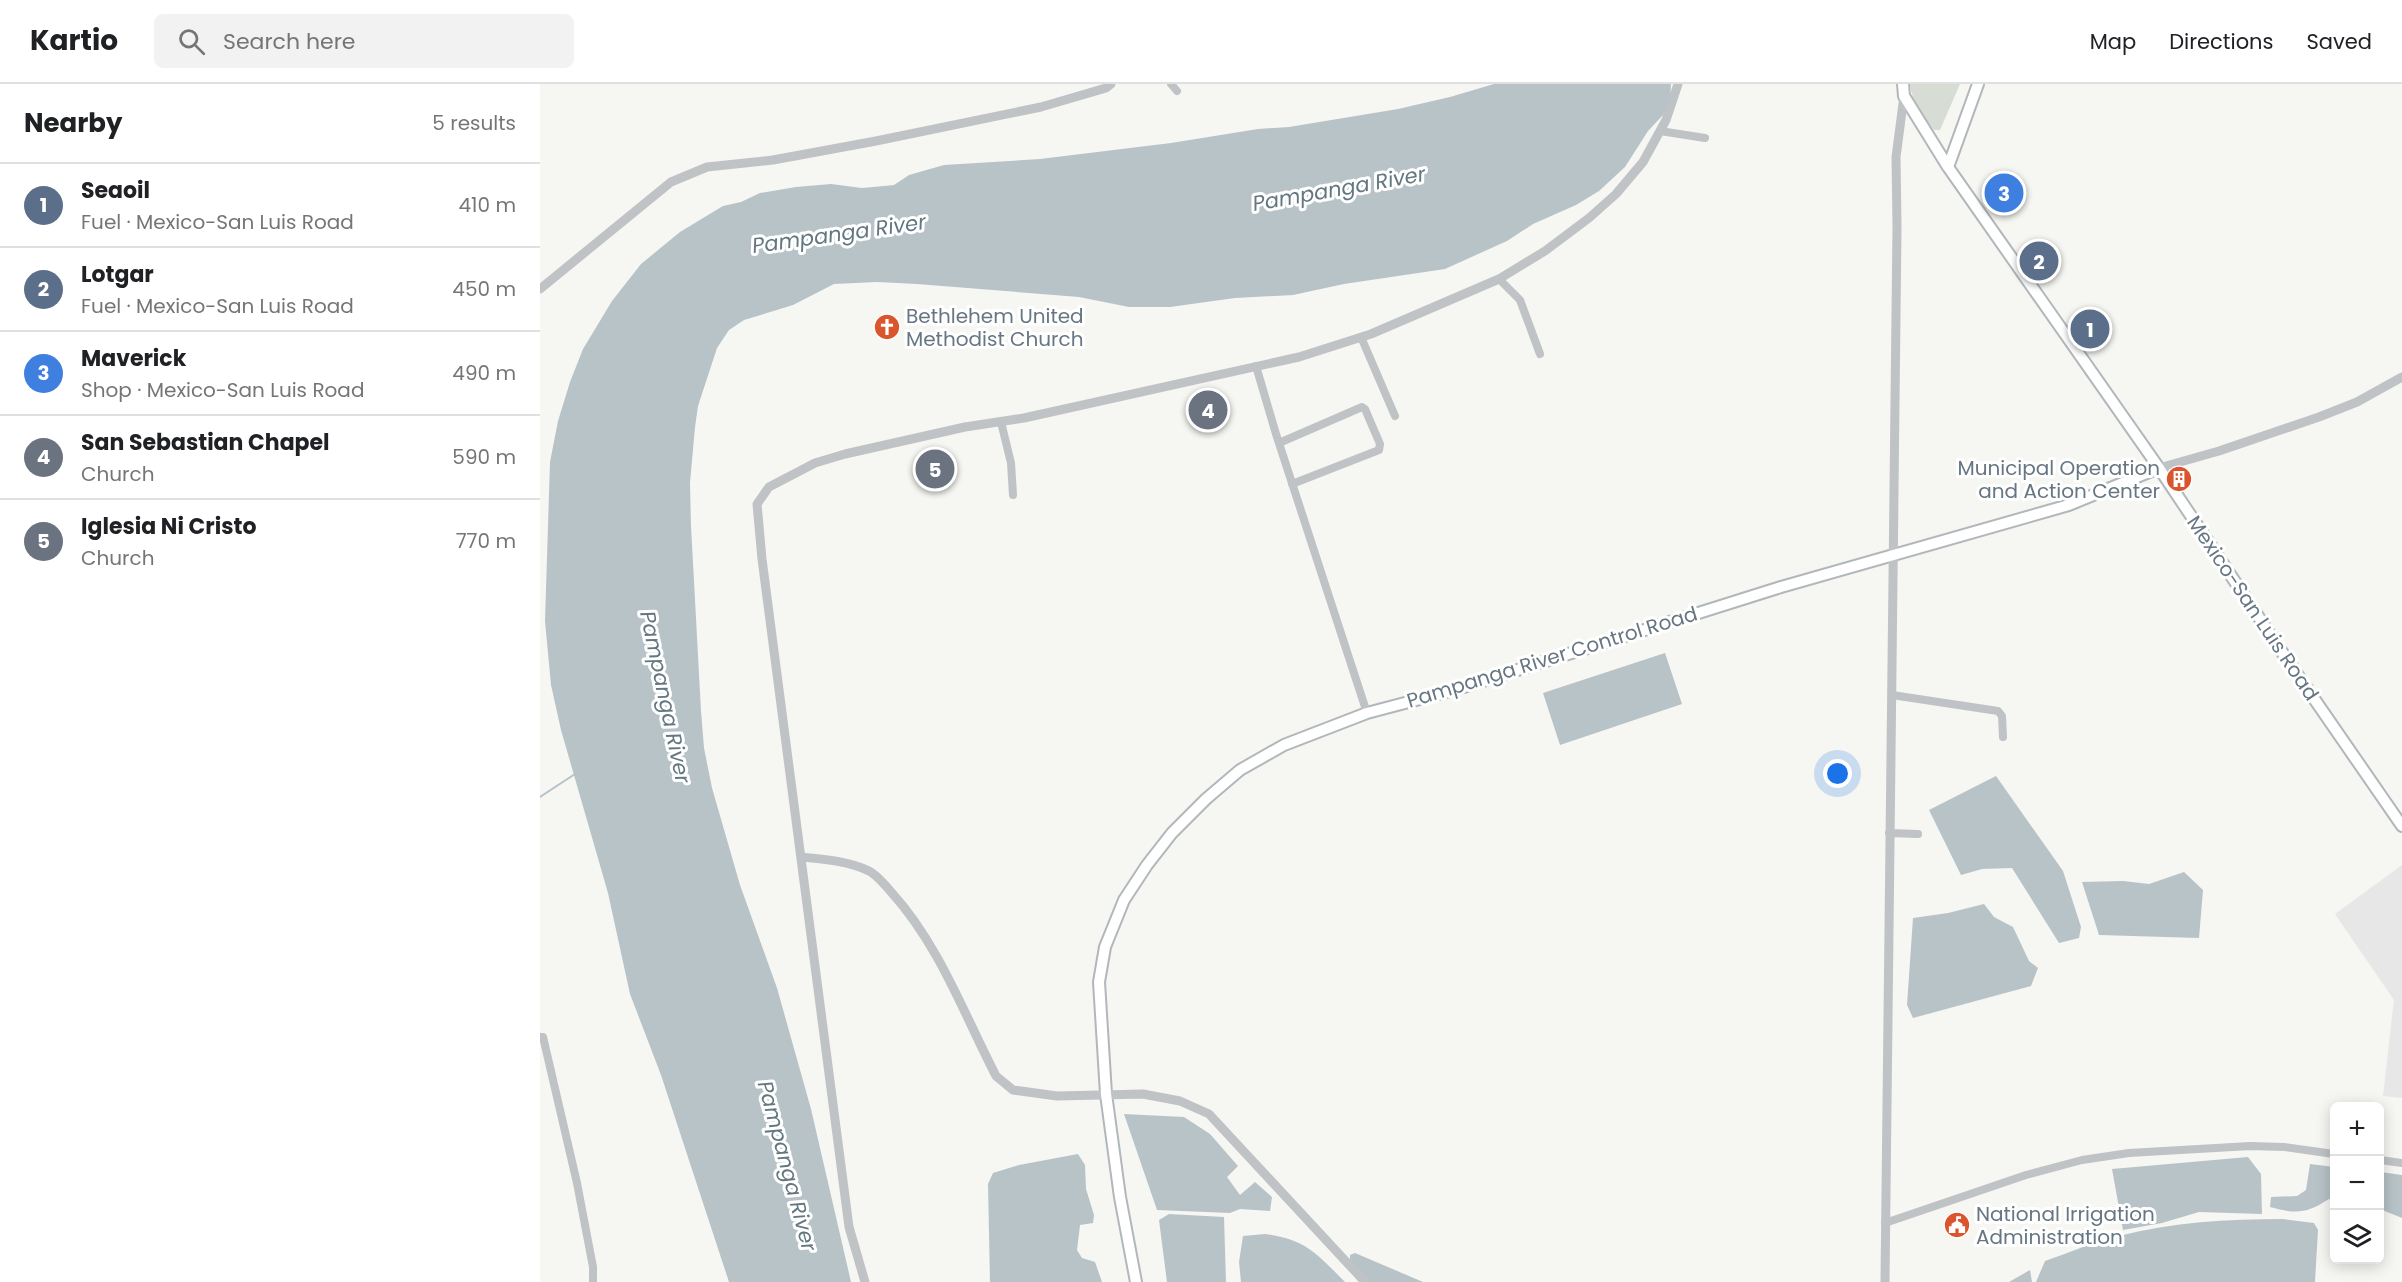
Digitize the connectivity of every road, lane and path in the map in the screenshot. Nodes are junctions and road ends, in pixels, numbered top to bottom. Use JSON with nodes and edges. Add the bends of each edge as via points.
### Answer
{"nodes":[{"id":1,"x":1111,"y":84,"type":"edge"},
{"id":2,"x":1678,"y":84,"type":"edge"},
{"id":3,"x":1978,"y":84,"type":"edge"},
{"id":4,"x":1904,"y":90,"type":"edge"},
{"id":5,"x":1660,"y":131,"type":"junction"},
{"id":6,"x":1705,"y":138,"type":"dead end"},
{"id":7,"x":1948,"y":167,"type":"junction"},
{"id":8,"x":1499,"y":279,"type":"junction"},
{"id":9,"x":540,"y":289,"type":"edge"},
{"id":10,"x":1361,"y":337,"type":"junction"},
{"id":11,"x":1540,"y":354,"type":"dead end"},
{"id":12,"x":1256,"y":366,"type":"junction"},
{"id":13,"x":2402,"y":377,"type":"edge"},
{"id":14,"x":1395,"y":416,"type":"dead end"},
{"id":15,"x":1001,"y":422,"type":"junction"},
{"id":16,"x":1279,"y":443,"type":"junction"},
{"id":17,"x":2159,"y":468,"type":"junction"},
{"id":18,"x":1292,"y":484,"type":"junction"},
{"id":19,"x":1013,"y":495,"type":"dead end"},
{"id":20,"x":1892,"y":556,"type":"junction"},
{"id":21,"x":1892,"y":695,"type":"junction"},
{"id":22,"x":1367,"y":713,"type":"junction"},
{"id":23,"x":2003,"y":737,"type":"dead end"},
{"id":24,"x":2402,"y":826,"type":"edge"},
{"id":25,"x":1889,"y":833,"type":"junction"},
{"id":26,"x":1918,"y":834,"type":"dead end"},
{"id":27,"x":801,"y":857,"type":"junction"},
{"id":28,"x":540,"y":1037,"type":"edge"},
{"id":29,"x":1106,"y":1094,"type":"junction"},
{"id":30,"x":2330,"y":1153,"type":"edge"},
{"id":31,"x":2384,"y":1161,"type":"edge"},
{"id":32,"x":2402,"y":1163,"type":"edge"},
{"id":33,"x":1885,"y":1223,"type":"junction"},
{"id":34,"x":593,"y":1282,"type":"edge"},
{"id":35,"x":866,"y":1282,"type":"edge"},
{"id":36,"x":1136,"y":1282,"type":"edge"},
{"id":37,"x":1365,"y":1282,"type":"edge"},
{"id":38,"x":1885,"y":1282,"type":"edge"}],
"edges":[{"from":1,"to":9,"type":"street","via":[[1041,107],[772,160],[707,167],[671,182]]},
{"from":2,"to":5,"type":"street"},
{"from":3,"to":7,"type":"main road"},
{"from":4,"to":7,"type":"main road","name":"Mexico-San Luis Road"},
{"from":4,"to":20,"type":"street","via":[[1896,157]]},
{"from":5,"to":6,"type":"street"},
{"from":5,"to":8,"type":"street","via":[[1643,162],[1616,194],[1545,251]]},
{"from":7,"to":17,"type":"main road","name":"Mexico-San Luis Road"},
{"from":8,"to":10,"type":"street"},
{"from":8,"to":11,"type":"street","via":[[1520,300]]},
{"from":10,"to":12,"type":"street"},
{"from":10,"to":14,"type":"street"},
{"from":12,"to":15,"type":"street"},
{"from":12,"to":16,"type":"street"},
{"from":13,"to":17,"type":"street","name":"Pampanga River Control Road","via":[[2319,417]]},
{"from":15,"to":19,"type":"street","via":[[1011,463]]},
{"from":15,"to":27,"type":"street","via":[[815,463],[769,487],[757,504]]},
{"from":16,"to":18,"type":"street"},
{"from":16,"to":18,"type":"street","via":[[1362,407],[1380,444],[1379,450]]},
{"from":17,"to":20,"type":"main road","name":"Pampanga River Control Road","via":[[2069,505]]},
{"from":17,"to":24,"type":"main road","name":"Mexico-San Luis Road"},
{"from":18,"to":22,"type":"street"},
{"from":20,"to":21,"type":"street"},
{"from":20,"to":22,"type":"main road","name":"Pampanga River Control Road","via":[[1669,621],[1455,690]]},
{"from":21,"to":23,"type":"street","via":[[1998,711]]},
{"from":21,"to":25,"type":"street"},
{"from":22,"to":29,"type":"main road","name":"Pampanga River Control Road","via":[[1284,745],[1240,770],[1172,833],[1124,900],[1105,947],[1099,982]]},
{"from":25,"to":26,"type":"street"},
{"from":25,"to":33,"type":"street"},
{"from":27,"to":29,"type":"street","via":[[870,871],[886,886],[912,915],[934,952],[996,1076],[1013,1090],[1058,1096]]},
{"from":27,"to":35,"type":"street","via":[[849,1227]]},
{"from":28,"to":34,"type":"street","via":[[577,1183]]},
{"from":29,"to":36,"type":"main road","name":"Pampanga River Control Road"},
{"from":29,"to":37,"type":"street","via":[[1143,1094],[1180,1101],[1209,1113]]},
{"from":30,"to":33,"type":"street","via":[[2250,1146],[2129,1153],[2082,1160]]},
{"from":31,"to":32,"type":"street"},
{"from":33,"to":38,"type":"street"}]}
